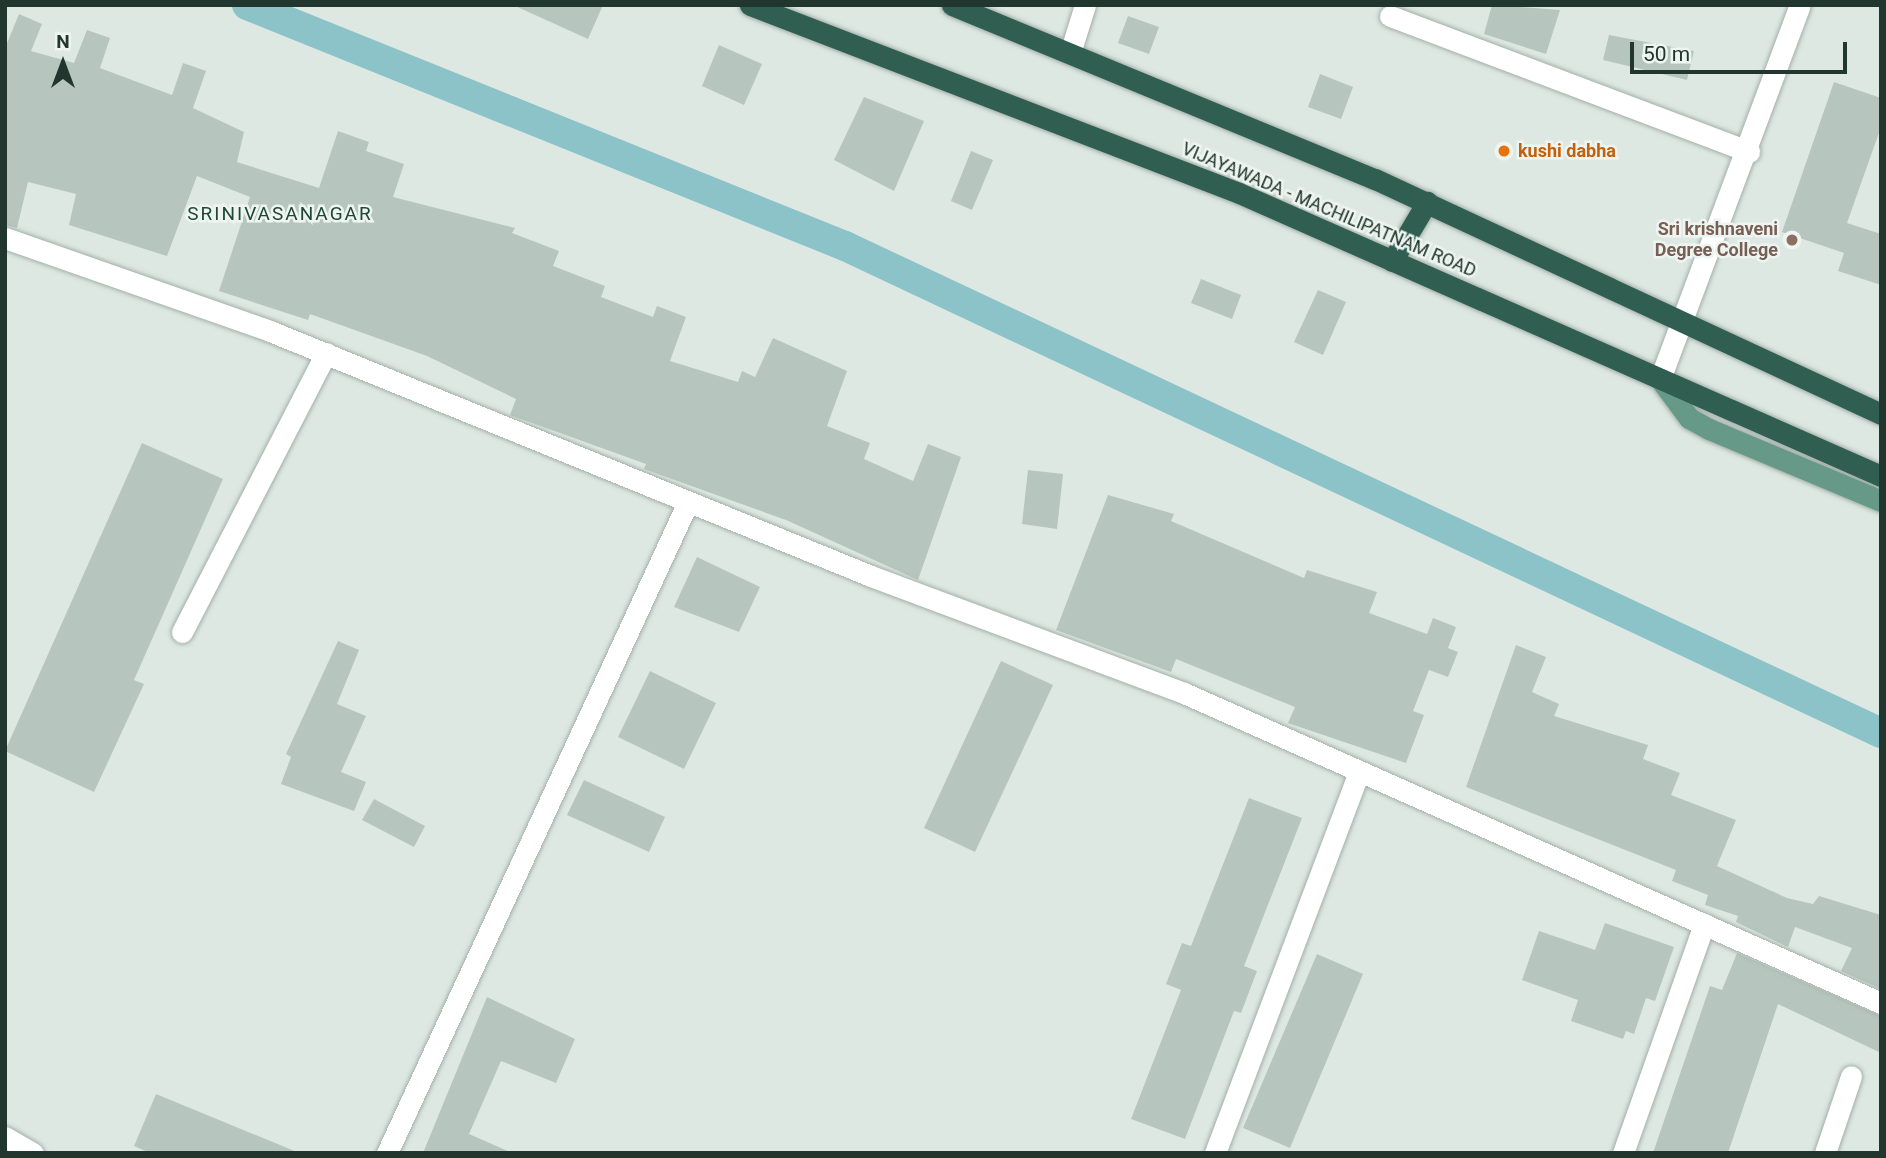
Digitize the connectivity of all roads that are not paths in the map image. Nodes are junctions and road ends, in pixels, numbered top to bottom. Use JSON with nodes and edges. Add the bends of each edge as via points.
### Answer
{"nodes":[{"id":1,"x":750,"y":5,"type":"edge"},
{"id":2,"x":952,"y":5,"type":"edge"},
{"id":3,"x":1085,"y":5,"type":"edge"},
{"id":4,"x":1800,"y":5,"type":"edge"},
{"id":5,"x":1390,"y":16,"type":"dead end"},
{"id":6,"x":1070,"y":50,"type":"junction"},
{"id":7,"x":1749,"y":152,"type":"junction"},
{"id":8,"x":1427,"y":202,"type":"junction"},
{"id":9,"x":5,"y":237,"type":"edge"},
{"id":10,"x":1392,"y":261,"type":"junction"},
{"id":11,"x":1681,"y":326,"type":"junction"},
{"id":12,"x":326,"y":353,"type":"junction"},
{"id":13,"x":1660,"y":379,"type":"junction"},
{"id":14,"x":1881,"y":414,"type":"edge"},
{"id":15,"x":1881,"y":476,"type":"edge"},
{"id":16,"x":1881,"y":501,"type":"edge"},
{"id":17,"x":688,"y":502,"type":"junction"},
{"id":18,"x":182,"y":632,"type":"dead end"},
{"id":19,"x":1359,"y":771,"type":"junction"},
{"id":20,"x":1704,"y":924,"type":"junction"},
{"id":21,"x":1881,"y":1003,"type":"edge"},
{"id":22,"x":1851,"y":1076,"type":"dead end"},
{"id":23,"x":5,"y":1137,"type":"edge"},
{"id":24,"x":33,"y":1153,"type":"edge"},
{"id":25,"x":387,"y":1153,"type":"edge"},
{"id":26,"x":1215,"y":1153,"type":"edge"},
{"id":27,"x":1623,"y":1153,"type":"edge"},
{"id":28,"x":1825,"y":1153,"type":"edge"}],
"edges":[{"from":1,"to":10,"type":"highway","name":"VIJAYAWADA - MACHILIPATNAM ROAD","via":[[1226,188]]},
{"from":2,"to":6,"type":"highway"},
{"from":3,"to":6,"type":"street"},
{"from":4,"to":7,"type":"street"},
{"from":5,"to":7,"type":"street"},
{"from":6,"to":8,"type":"highway"},
{"from":7,"to":11,"type":"street"},
{"from":8,"to":10,"type":"highway"},
{"from":8,"to":11,"type":"highway"},
{"from":9,"to":12,"type":"street"},
{"from":10,"to":13,"type":"highway","name":"VIJAYAWADA - MACHILIPATNAM ROAD"},
{"from":11,"to":13,"type":"street"},
{"from":11,"to":14,"type":"highway"},
{"from":12,"to":17,"type":"street"},
{"from":12,"to":18,"type":"street"},
{"from":13,"to":15,"type":"highway","name":"VIJAYAWADA - MACHILIPATNAM ROAD"},
{"from":13,"to":16,"type":"main road","via":[[1689,418]]},
{"from":17,"to":19,"type":"street","via":[[1184,693]]},
{"from":17,"to":25,"type":"street"},
{"from":19,"to":20,"type":"street"},
{"from":19,"to":26,"type":"street"},
{"from":20,"to":21,"type":"street"},
{"from":20,"to":27,"type":"street"},
{"from":22,"to":28,"type":"street"},
{"from":23,"to":24,"type":"street"}]}
